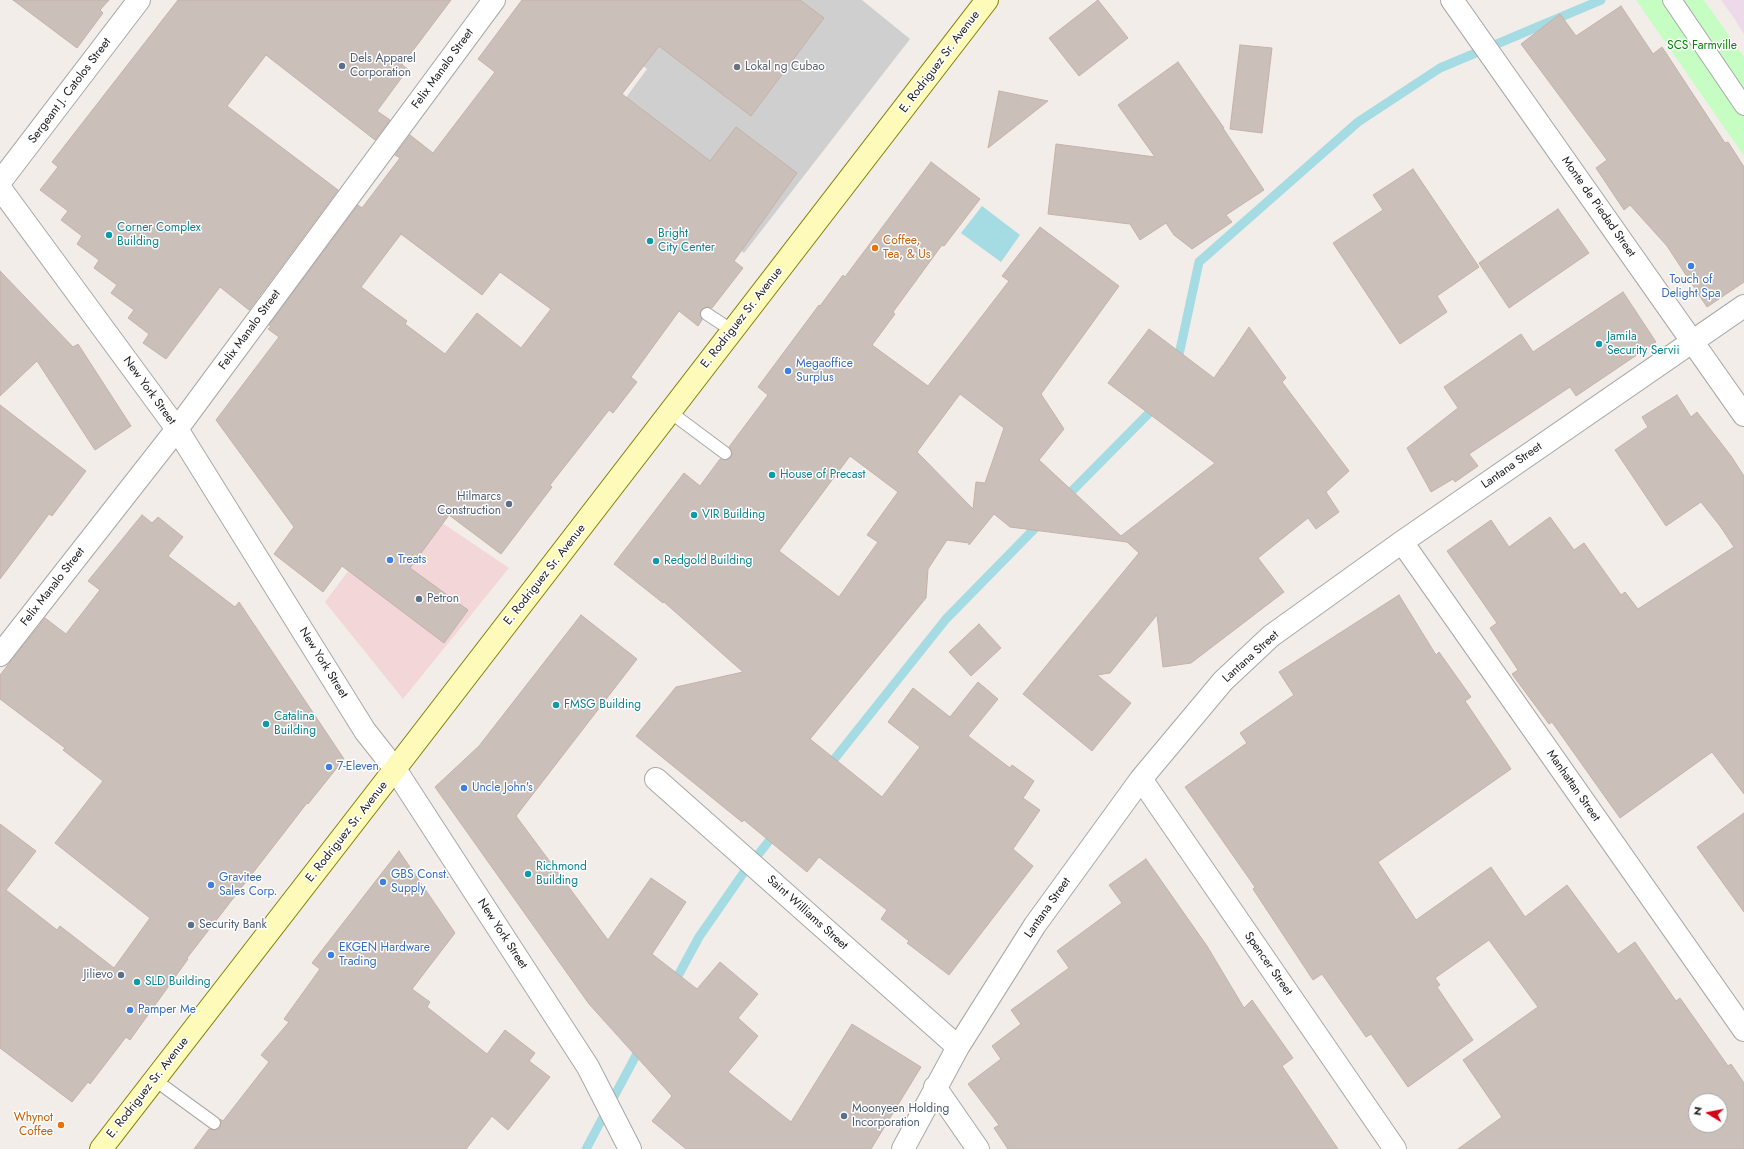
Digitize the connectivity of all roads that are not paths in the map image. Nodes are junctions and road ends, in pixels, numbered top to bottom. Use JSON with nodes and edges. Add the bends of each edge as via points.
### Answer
{"nodes":[{"id":1,"x":139,"y":0,"type":"edge"},
{"id":2,"x":494,"y":0,"type":"edge"},
{"id":3,"x":987,"y":0,"type":"edge"},
{"id":4,"x":1452,"y":0,"type":"edge"},
{"id":5,"x":1672,"y":0,"type":"edge"},
{"id":6,"x":1744,"y":106,"type":"edge"},
{"id":7,"x":0,"y":182,"type":"edge"},
{"id":8,"x":0,"y":188,"type":"edge"},
{"id":9,"x":1744,"y":306,"type":"edge"},
{"id":10,"x":707,"y":314,"type":"dead end"},
{"id":11,"x":732,"y":331,"type":"junction"},
{"id":12,"x":1692,"y":341,"type":"junction"},
{"id":13,"x":670,"y":412,"type":"junction"},
{"id":14,"x":1744,"y":415,"type":"edge"},
{"id":15,"x":177,"y":429,"type":"junction"},
{"id":16,"x":725,"y":453,"type":"dead end"},
{"id":17,"x":1402,"y":542,"type":"junction"},
{"id":18,"x":0,"y":655,"type":"edge"},
{"id":19,"x":395,"y":769,"type":"junction"},
{"id":20,"x":656,"y":779,"type":"dead end"},
{"id":21,"x":1141,"y":779,"type":"junction"},
{"id":22,"x":1744,"y":1030,"type":"edge"},
{"id":23,"x":958,"y":1047,"type":"junction"},
{"id":24,"x":155,"y":1080,"type":"junction"},
{"id":25,"x":935,"y":1087,"type":"junction"},
{"id":26,"x":214,"y":1123,"type":"dead end"},
{"id":27,"x":100,"y":1149,"type":"edge"},
{"id":28,"x":630,"y":1149,"type":"edge"},
{"id":29,"x":902,"y":1149,"type":"edge"},
{"id":30,"x":978,"y":1149,"type":"edge"},
{"id":31,"x":1396,"y":1149,"type":"edge"}],
"edges":[{"from":1,"to":7,"type":"street","name":"Sergeant J. Catolos Street"},
{"from":2,"to":15,"type":"street","name":"Felix Manalo Street"},
{"from":3,"to":11,"type":"main road","name":"E. Rodriguez Sr. Avenue"},
{"from":4,"to":12,"type":"street","name":"Monte de Piedad Street"},
{"from":5,"to":6,"type":"street"},
{"from":8,"to":15,"type":"street","name":"New York Street"},
{"from":9,"to":12,"type":"street","name":"Lantana Street"},
{"from":10,"to":11,"type":"lane"},
{"from":11,"to":13,"type":"main road","name":"E. Rodriguez Sr. Avenue"},
{"from":12,"to":14,"type":"street","name":"Monte de Piedad Street"},
{"from":12,"to":17,"type":"street","name":"Lantana Street"},
{"from":13,"to":16,"type":"lane"},
{"from":13,"to":19,"type":"main road","name":"E. Rodriguez Sr. Avenue"},
{"from":15,"to":18,"type":"street","name":"Felix Manalo Street"},
{"from":15,"to":19,"type":"street","name":"New York Street","via":[[365,731]]},
{"from":17,"to":21,"type":"street","name":"Lantana Street","via":[[1271,636],[1223,681]]},
{"from":17,"to":22,"type":"street","name":"Manhattan Street"},
{"from":19,"to":24,"type":"main road","name":"E. Rodriguez Sr. Avenue"},
{"from":19,"to":28,"type":"street","name":"New York Street","via":[[588,1067]]},
{"from":20,"to":23,"type":"street","name":"Saint Williams Street"},
{"from":21,"to":23,"type":"street","name":"Lantana Street","via":[[1035,925]]},
{"from":21,"to":31,"type":"street","name":"Spencer Street"},
{"from":23,"to":25,"type":"street","name":"Lantana Street"},
{"from":24,"to":26,"type":"lane"},
{"from":24,"to":27,"type":"main road","name":"E. Rodriguez Sr. Avenue"},
{"from":25,"to":29,"type":"street","name":"Lantana Street"},
{"from":25,"to":30,"type":"street"}]}
